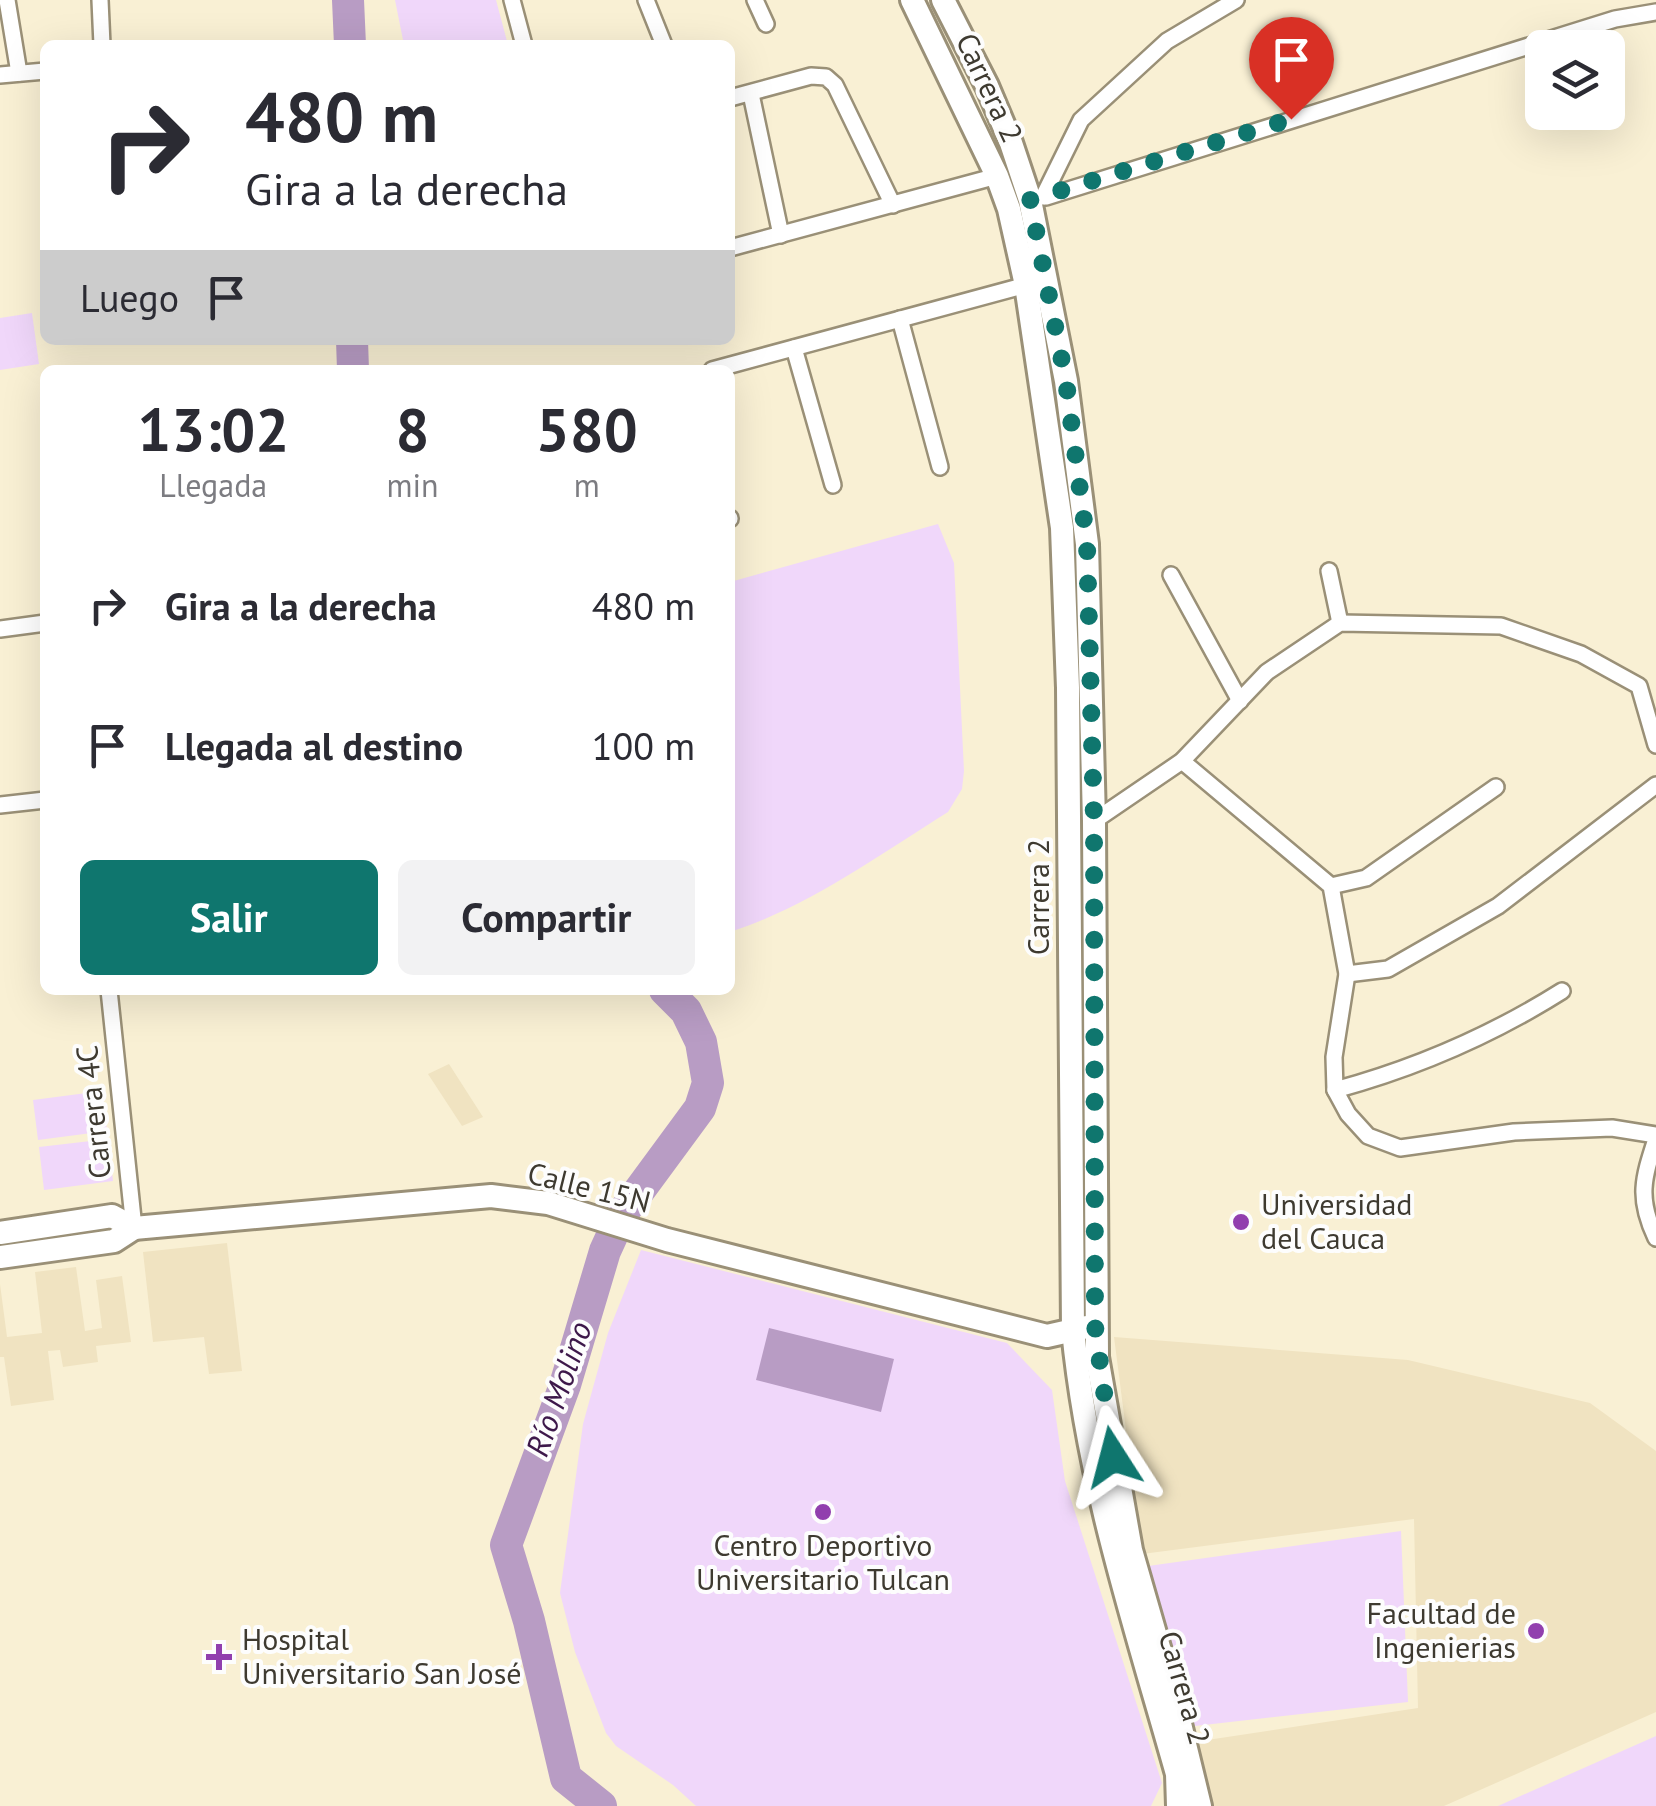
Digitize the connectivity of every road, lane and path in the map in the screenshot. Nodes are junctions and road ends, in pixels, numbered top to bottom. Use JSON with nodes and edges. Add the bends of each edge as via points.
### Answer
{"nodes":[{"id":1,"x":7,"y":0,"type":"edge"},
{"id":2,"x":100,"y":0,"type":"edge"},
{"id":3,"x":512,"y":0,"type":"edge"},
{"id":4,"x":646,"y":0,"type":"edge"},
{"id":5,"x":754,"y":0,"type":"edge"},
{"id":6,"x":912,"y":0,"type":"edge"},
{"id":7,"x":942,"y":0,"type":"edge"},
{"id":8,"x":1236,"y":0,"type":"edge"},
{"id":9,"x":1653,"y":18,"type":"edge"},
{"id":10,"x":766,"y":24,"type":"dead end"},
{"id":11,"x":102,"y":40,"type":"edge"},
{"id":12,"x":523,"y":40,"type":"edge"},
{"id":13,"x":662,"y":40,"type":"edge"},
{"id":14,"x":40,"y":71,"type":"edge"},
{"id":15,"x":19,"y":73,"type":"junction"},
{"id":16,"x":0,"y":75,"type":"edge"},
{"id":17,"x":751,"y":94,"type":"junction"},
{"id":18,"x":735,"y":97,"type":"edge"},
{"id":19,"x":997,"y":176,"type":"junction"},
{"id":20,"x":1038,"y":198,"type":"junction"},
{"id":21,"x":893,"y":205,"type":"junction"},
{"id":22,"x":781,"y":234,"type":"junction"},
{"id":23,"x":735,"y":247,"type":"edge"},
{"id":24,"x":1026,"y":285,"type":"junction"},
{"id":25,"x":900,"y":319,"type":"junction"},
{"id":26,"x":794,"y":348,"type":"junction"},
{"id":27,"x":731,"y":365,"type":"edge"},
{"id":28,"x":940,"y":467,"type":"dead end"},
{"id":29,"x":834,"y":484,"type":"dead end"},
{"id":30,"x":1330,"y":571,"type":"dead end"},
{"id":31,"x":1172,"y":575,"type":"dead end"},
{"id":32,"x":1340,"y":622,"type":"junction"},
{"id":33,"x":40,"y":624,"type":"edge"},
{"id":34,"x":0,"y":629,"type":"edge"},
{"id":35,"x":1240,"y":701,"type":"junction"},
{"id":36,"x":1656,"y":745,"type":"edge"},
{"id":37,"x":1182,"y":760,"type":"junction"},
{"id":38,"x":1656,"y":785,"type":"edge"},
{"id":39,"x":1496,"y":788,"type":"dead end"},
{"id":40,"x":40,"y":801,"type":"edge"},
{"id":41,"x":0,"y":805,"type":"edge"},
{"id":42,"x":1094,"y":821,"type":"junction"},
{"id":43,"x":1332,"y":886,"type":"junction"},
{"id":44,"x":1347,"y":974,"type":"junction"},
{"id":45,"x":1562,"y":991,"type":"dead end"},
{"id":46,"x":110,"y":995,"type":"edge"},
{"id":47,"x":1336,"y":1090,"type":"junction"},
{"id":48,"x":1656,"y":1137,"type":"edge"},
{"id":49,"x":134,"y":1228,"type":"junction"},
{"id":50,"x":0,"y":1233,"type":"edge"},
{"id":51,"x":1656,"y":1238,"type":"edge"},
{"id":52,"x":0,"y":1258,"type":"edge"},
{"id":53,"x":1084,"y":1328,"type":"junction"},
{"id":54,"x":1178,"y":1806,"type":"edge"},
{"id":55,"x":1200,"y":1806,"type":"edge"}],
"edges":[{"from":1,"to":15,"type":"street"},
{"from":2,"to":11,"type":"street"},
{"from":3,"to":12,"type":"street"},
{"from":4,"to":13,"type":"street"},
{"from":5,"to":10,"type":"street"},
{"from":6,"to":19,"type":"main road","name":"Carrera 2"},
{"from":7,"to":20,"type":"main road","name":"Carrera 2"},
{"from":8,"to":20,"type":"street","via":[[1167,41],[1081,120]]},
{"from":9,"to":20,"type":"street","via":[[1615,18]]},
{"from":14,"to":15,"type":"street"},
{"from":15,"to":16,"type":"street"},
{"from":17,"to":18,"type":"street"},
{"from":17,"to":21,"type":"street","via":[[826,77]]},
{"from":17,"to":22,"type":"street"},
{"from":19,"to":21,"type":"street"},
{"from":19,"to":24,"type":"main road","name":"Carrera 2"},
{"from":20,"to":42,"type":"main road","name":"Carrera 2","via":[[1087,544]]},
{"from":21,"to":22,"type":"street"},
{"from":22,"to":23,"type":"street"},
{"from":24,"to":25,"type":"street"},
{"from":24,"to":53,"type":"main road","name":"Carrera 2","via":[[1063,548]]},
{"from":25,"to":26,"type":"street"},
{"from":25,"to":28,"type":"street"},
{"from":26,"to":27,"type":"street"},
{"from":26,"to":29,"type":"street"},
{"from":30,"to":32,"type":"street"},
{"from":31,"to":35,"type":"street"},
{"from":32,"to":35,"type":"street","via":[[1267,672]]},
{"from":32,"to":36,"type":"street","via":[[1501,626],[1581,654],[1639,686]]},
{"from":33,"to":34,"type":"street"},
{"from":35,"to":37,"type":"street"},
{"from":37,"to":42,"type":"street"},
{"from":37,"to":43,"type":"street"},
{"from":38,"to":44,"type":"street","via":[[1498,906],[1388,969]]},
{"from":39,"to":43,"type":"street","via":[[1366,878]]},
{"from":40,"to":41,"type":"street"},
{"from":42,"to":53,"type":"main road","name":"Carrera 2"},
{"from":43,"to":44,"type":"street"},
{"from":44,"to":47,"type":"street","via":[[1334,1057]]},
{"from":45,"to":47,"type":"street","via":[[1495,1030],[1388,1076]]},
{"from":46,"to":49,"type":"street","name":"Carrera 4C"},
{"from":47,"to":48,"type":"street","via":[[1368,1136],[1400,1148],[1514,1132],[1612,1128]]},
{"from":48,"to":51,"type":"street","via":[[1643,1180],[1645,1214]]},
{"from":49,"to":50,"type":"main road","name":"Calle 15N","via":[[112,1216]]},
{"from":49,"to":52,"type":"main road","via":[[114,1241]]},
{"from":49,"to":53,"type":"main road","name":"Calle 15N","via":[[491,1196],[548,1203],[667,1240],[1046,1336]]},
{"from":53,"to":54,"type":"main road","name":"Carrera 2","via":[[1078,1382],[1100,1502],[1177,1774]]},
{"from":53,"to":55,"type":"main road","name":"Carrera 2","via":[[1100,1376],[1132,1550]]}]}
